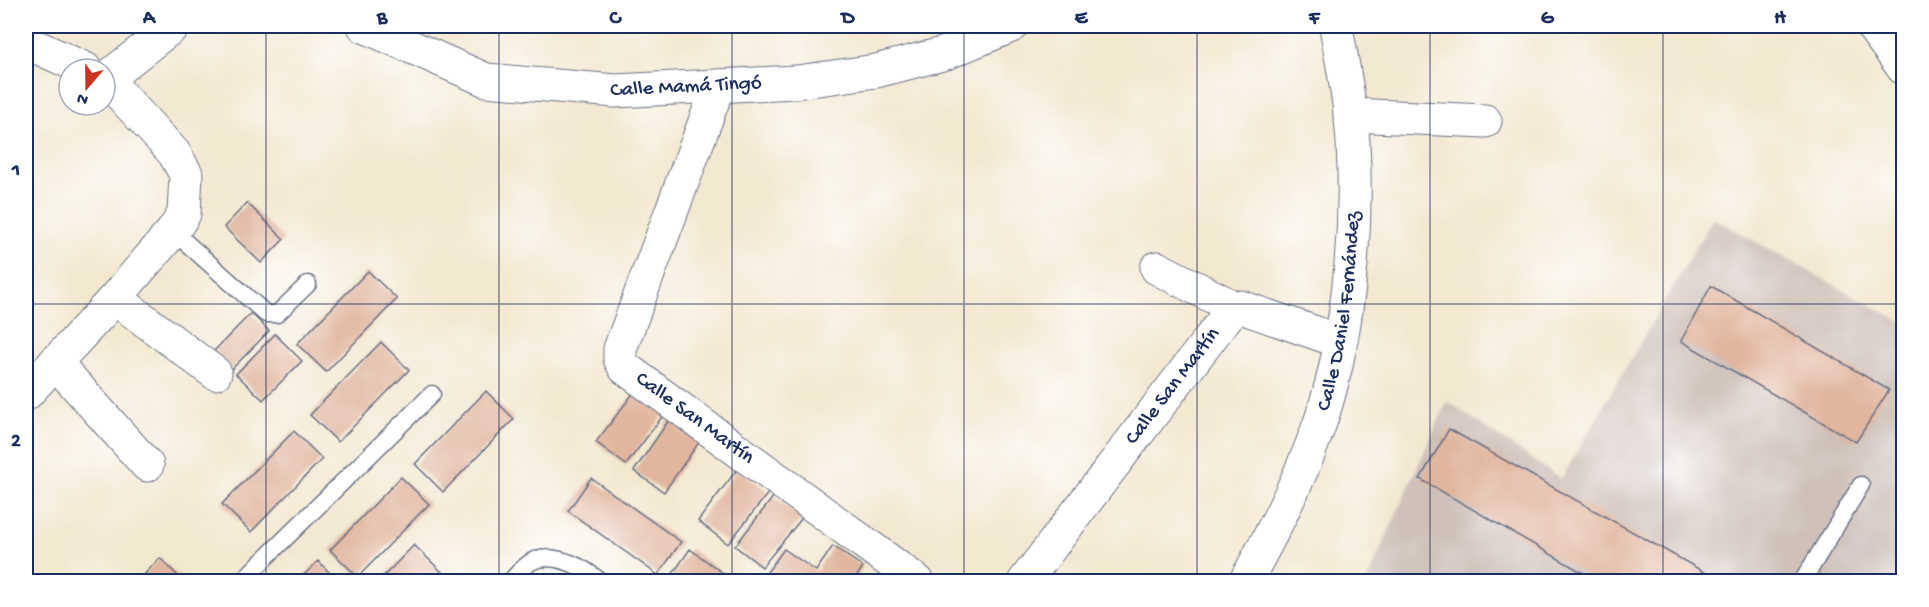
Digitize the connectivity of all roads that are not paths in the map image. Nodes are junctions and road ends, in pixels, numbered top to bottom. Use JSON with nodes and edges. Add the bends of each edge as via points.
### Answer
{"nodes":[{"id":1,"x":173,"y":26,"type":"edge"},
{"id":2,"x":364,"y":26,"type":"edge"},
{"id":3,"x":1011,"y":26,"type":"edge"},
{"id":4,"x":1336,"y":26,"type":"edge"},
{"id":5,"x":1872,"y":26,"type":"edge"},
{"id":6,"x":26,"y":42,"type":"edge"},
{"id":7,"x":59,"y":57,"type":"edge"},
{"id":8,"x":117,"y":63,"type":"edge"},
{"id":9,"x":1904,"y":69,"type":"edge"},
{"id":10,"x":718,"y":87,"type":"junction"},
{"id":11,"x":117,"y":94,"type":"edge"},
{"id":12,"x":1350,"y":115,"type":"junction"},
{"id":13,"x":1485,"y":121,"type":"dead end"},
{"id":14,"x":173,"y":231,"type":"junction"},
{"id":15,"x":1157,"y":268,"type":"dead end"},
{"id":16,"x":308,"y":284,"type":"dead end"},
{"id":17,"x":115,"y":298,"type":"junction"},
{"id":18,"x":1235,"y":308,"type":"junction"},
{"id":19,"x":1339,"y":340,"type":"junction"},
{"id":20,"x":55,"y":362,"type":"junction"},
{"id":21,"x":214,"y":373,"type":"dead end"},
{"id":22,"x":26,"y":394,"type":"edge"},
{"id":23,"x":432,"y":394,"type":"dead end"},
{"id":24,"x":147,"y":465,"type":"dead end"},
{"id":25,"x":1861,"y":485,"type":"dead end"},
{"id":26,"x":241,"y":582,"type":"edge"},
{"id":27,"x":510,"y":582,"type":"edge"},
{"id":28,"x":601,"y":582,"type":"edge"},
{"id":29,"x":918,"y":582,"type":"edge"},
{"id":30,"x":1024,"y":582,"type":"edge"},
{"id":31,"x":1245,"y":582,"type":"edge"},
{"id":32,"x":1802,"y":582,"type":"edge"}],
"edges":[{"from":1,"to":8,"type":"street"},
{"from":2,"to":10,"type":"street","name":"Calle Mamá Tingó","via":[[486,80],[615,91]]},
{"from":3,"to":10,"type":"street","name":"Calle Mamá Tingó","via":[[946,53],[876,71]]},
{"from":4,"to":12,"type":"street","name":"Calle Daniel Fernández"},
{"from":5,"to":9,"type":"street"},
{"from":6,"to":7,"type":"street"},
{"from":10,"to":29,"type":"street","name":"Calle San Martín","via":[[620,349],[620,359],[625,368]]},
{"from":11,"to":14,"type":"street","via":[[174,153],[186,174],[184,214]]},
{"from":12,"to":13,"type":"street"},
{"from":12,"to":19,"type":"street","name":"Calle Daniel Fernández","via":[[1355,192]]},
{"from":14,"to":16,"type":"lane","via":[[266,315],[277,314]]},
{"from":14,"to":17,"type":"street"},
{"from":15,"to":18,"type":"street"},
{"from":17,"to":20,"type":"street"},
{"from":17,"to":21,"type":"street"},
{"from":18,"to":19,"type":"street","name":"Calle San Martín"},
{"from":18,"to":30,"type":"street","name":"Calle San Martín"},
{"from":19,"to":31,"type":"street","name":"Calle Daniel Fernández","via":[[1316,434],[1284,511]]},
{"from":20,"to":22,"type":"street"},
{"from":20,"to":24,"type":"street"},
{"from":23,"to":26,"type":"lane"},
{"from":25,"to":32,"type":"lane"},
{"from":27,"to":28,"type":"lane","via":[[535,560],[561,560],[588,570]]}]}
